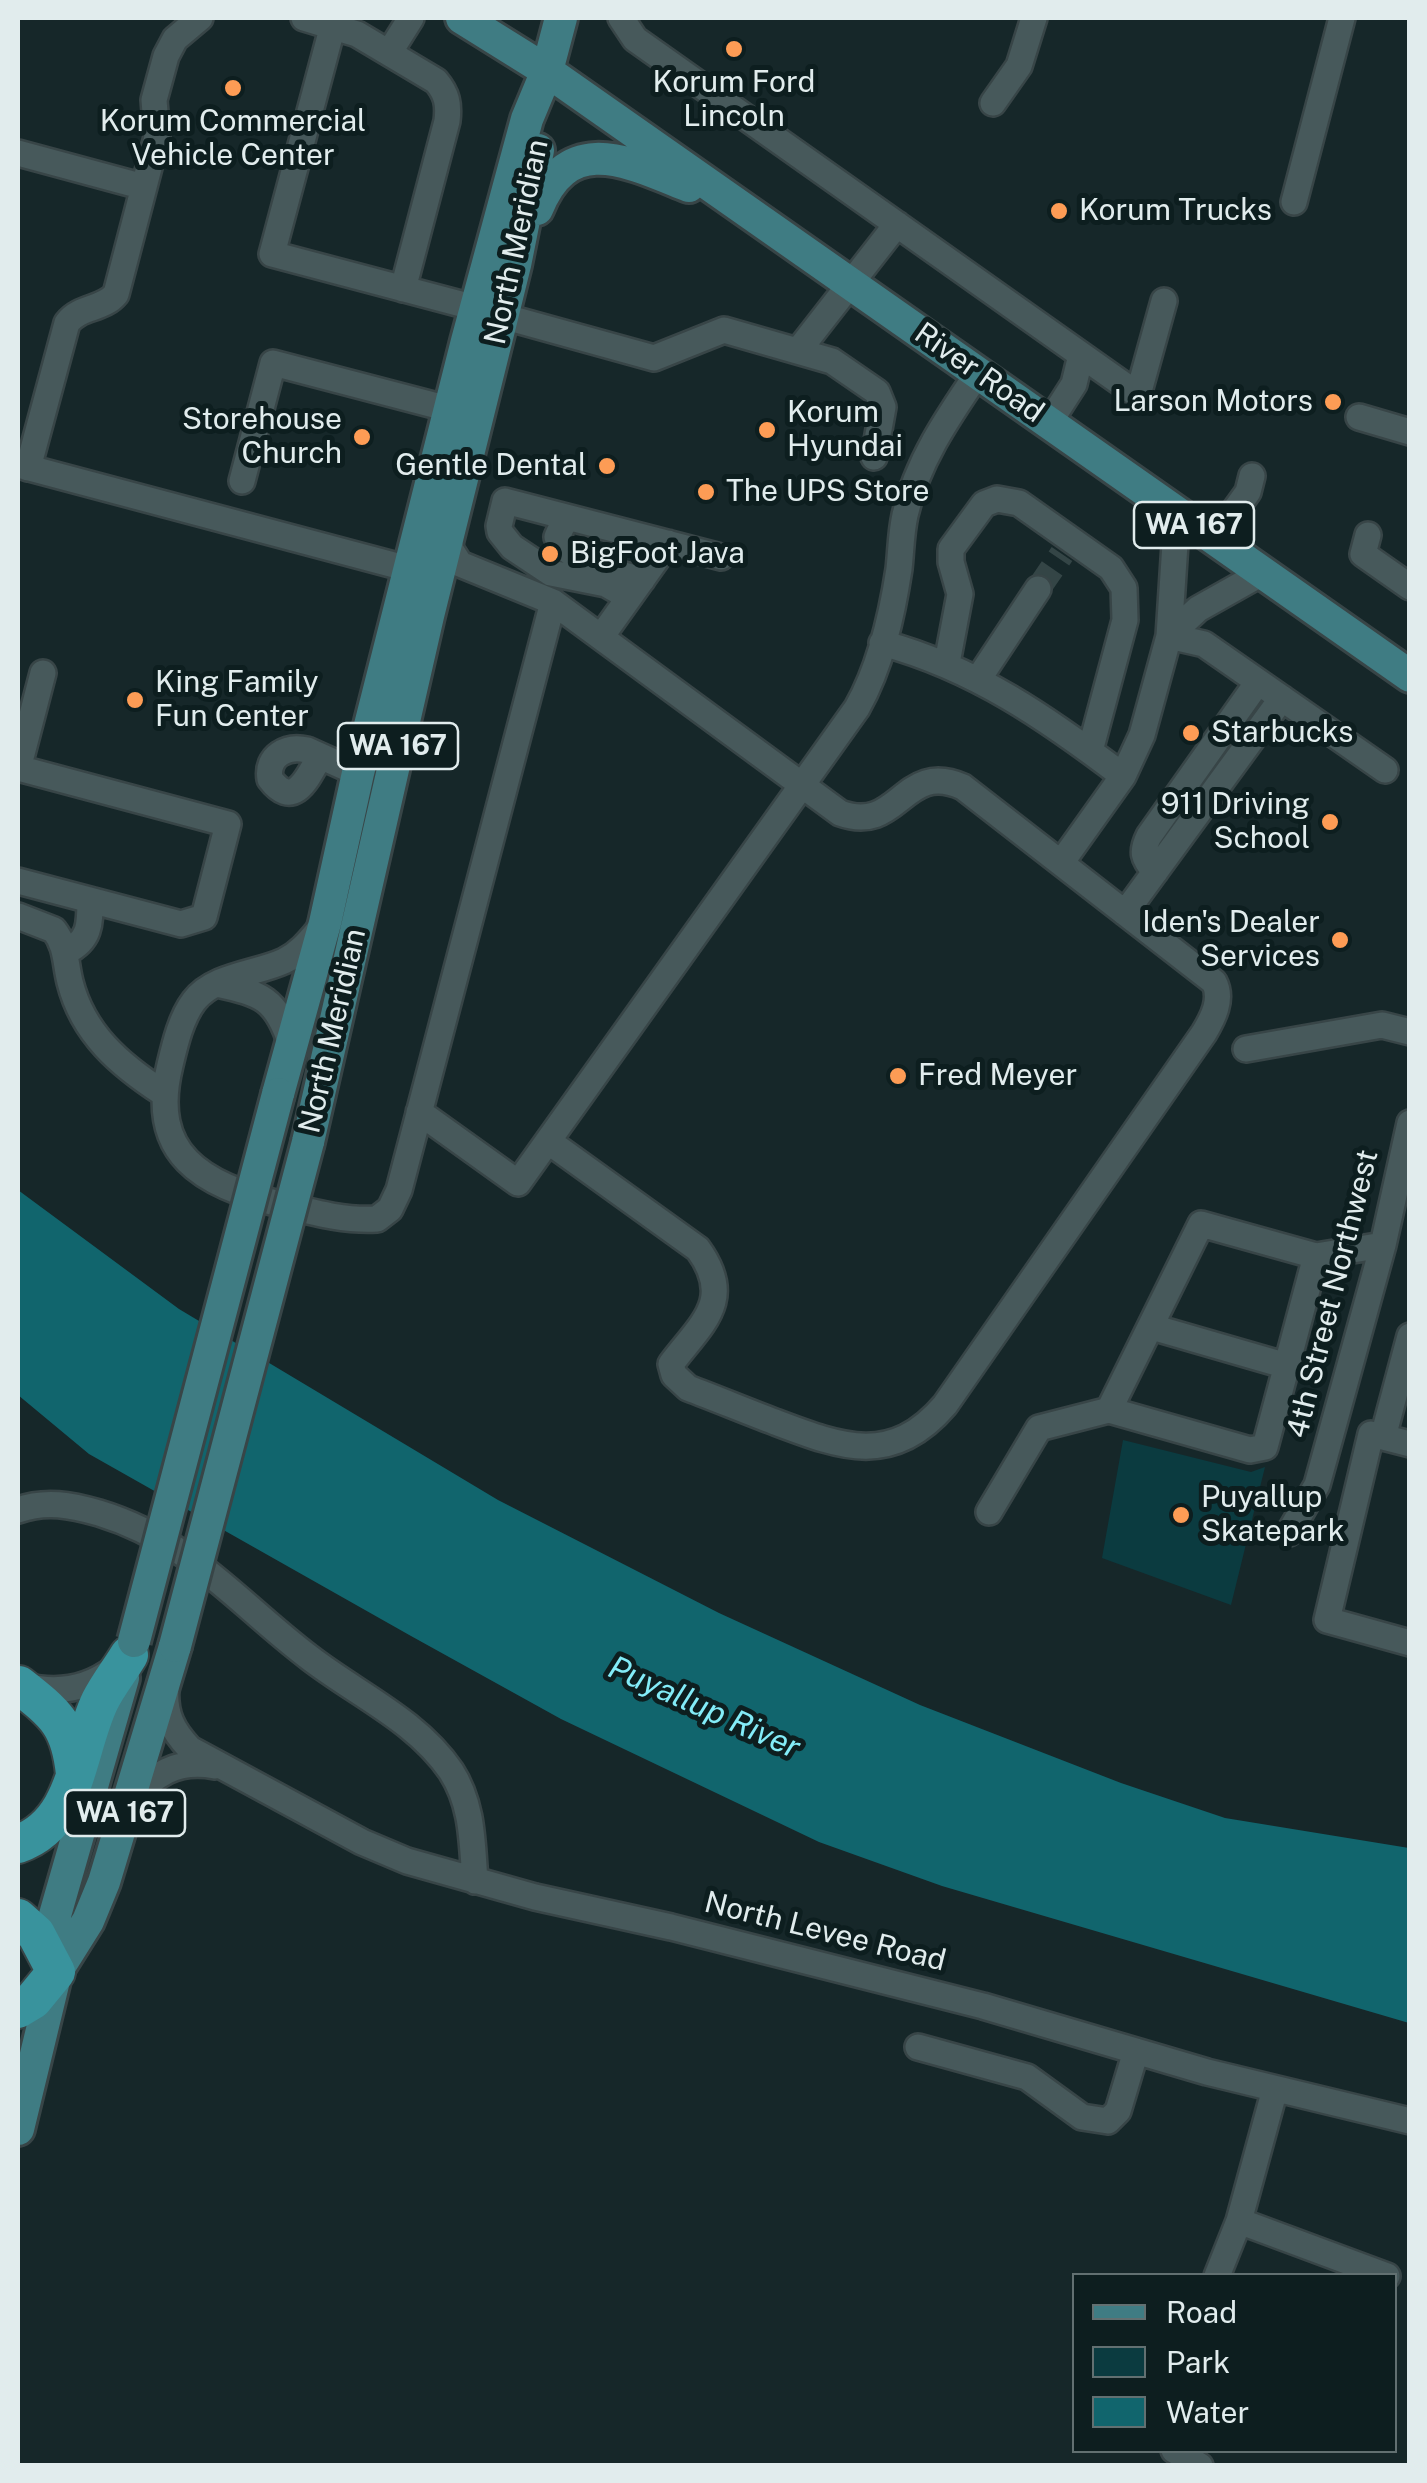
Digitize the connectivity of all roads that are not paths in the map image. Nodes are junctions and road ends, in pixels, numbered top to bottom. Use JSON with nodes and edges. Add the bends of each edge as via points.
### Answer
{"nodes":[{"id":1,"x":200,"y":18,"type":"edge"},
{"id":2,"x":304,"y":18,"type":"edge"},
{"id":3,"x":411,"y":18,"type":"edge"},
{"id":4,"x":462,"y":18,"type":"edge"},
{"id":5,"x":470,"y":18,"type":"edge"},
{"id":6,"x":558,"y":18,"type":"edge"},
{"id":7,"x":621,"y":18,"type":"edge"},
{"id":8,"x":1034,"y":18,"type":"edge"},
{"id":9,"x":1342,"y":18,"type":"edge"},
{"id":10,"x":333,"y":26,"type":"junction"},
{"id":11,"x":389,"y":52,"type":"junction"},
{"id":12,"x":547,"y":71,"type":"junction"},
{"id":13,"x":994,"y":103,"type":"dead end"},
{"id":14,"x":18,"y":153,"type":"edge"},
{"id":15,"x":144,"y":187,"type":"junction"},
{"id":16,"x":1294,"y":202,"type":"dead end"},
{"id":17,"x":752,"y":215,"type":"junction"},
{"id":18,"x":897,"y":224,"type":"junction"},
{"id":19,"x":515,"y":264,"type":"junction"},
{"id":20,"x":850,"y":284,"type":"junction"},
{"id":21,"x":403,"y":289,"type":"junction"},
{"id":22,"x":1164,"y":301,"type":"dead end"},
{"id":23,"x":489,"y":312,"type":"junction"},
{"id":24,"x":798,"y":351,"type":"junction"},
{"id":25,"x":1081,"y":355,"type":"junction"},
{"id":26,"x":978,"y":373,"type":"junction"},
{"id":27,"x":449,"y":410,"type":"junction"},
{"id":28,"x":1359,"y":418,"type":"dead end"},
{"id":29,"x":1049,"y":423,"type":"junction"},
{"id":30,"x":1410,"y":432,"type":"edge"},
{"id":31,"x":874,"y":458,"type":"dead end"},
{"id":32,"x":23,"y":467,"type":"edge"},
{"id":33,"x":1252,"y":476,"type":"dead end"},
{"id":34,"x":242,"y":481,"type":"dead end"},
{"id":35,"x":1176,"y":513,"type":"junction"},
{"id":36,"x":566,"y":517,"type":"junction"},
{"id":37,"x":448,"y":532,"type":"junction"},
{"id":38,"x":1368,"y":535,"type":"dead end"},
{"id":39,"x":1214,"y":539,"type":"junction"},
{"id":40,"x":668,"y":543,"type":"junction"},
{"id":41,"x":721,"y":557,"type":"dead end"},
{"id":42,"x":409,"y":570,"type":"junction"},
{"id":43,"x":1262,"y":573,"type":"junction"},
{"id":44,"x":514,"y":586,"type":"junction"},
{"id":45,"x":1410,"y":587,"type":"edge"},
{"id":46,"x":636,"y":589,"type":"junction"},
{"id":47,"x":1038,"y":589,"type":"tunnel mouth"},
{"id":48,"x":553,"y":602,"type":"junction"},
{"id":49,"x":428,"y":616,"type":"junction"},
{"id":50,"x":1169,"y":636,"type":"junction"},
{"id":51,"x":601,"y":637,"type":"junction"},
{"id":52,"x":882,"y":643,"type":"junction"},
{"id":53,"x":948,"y":664,"type":"junction"},
{"id":54,"x":43,"y":673,"type":"dead end"},
{"id":55,"x":1410,"y":676,"type":"edge"},
{"id":56,"x":979,"y":678,"type":"junction"},
{"id":57,"x":1258,"y":682,"type":"junction"},
{"id":58,"x":1282,"y":698,"type":"junction"},
{"id":59,"x":1090,"y":751,"type":"junction"},
{"id":60,"x":320,"y":756,"type":"dead end"},
{"id":61,"x":18,"y":768,"type":"edge"},
{"id":62,"x":1385,"y":770,"type":"dead end"},
{"id":63,"x":358,"y":773,"type":"junction"},
{"id":64,"x":1123,"y":776,"type":"junction"},
{"id":65,"x":801,"y":786,"type":"junction"},
{"id":66,"x":1061,"y":863,"type":"junction"},
{"id":67,"x":1155,"y":872,"type":"junction"},
{"id":68,"x":18,"y":881,"type":"edge"},
{"id":69,"x":90,"y":900,"type":"junction"},
{"id":70,"x":1125,"y":912,"type":"junction"},
{"id":71,"x":18,"y":916,"type":"edge"},
{"id":72,"x":324,"y":923,"type":"junction"},
{"id":73,"x":66,"y":952,"type":"junction"},
{"id":74,"x":217,"y":984,"type":"junction"},
{"id":75,"x":1410,"y":1032,"type":"edge"},
{"id":76,"x":290,"y":1044,"type":"junction"},
{"id":77,"x":1246,"y":1048,"type":"dead end"},
{"id":78,"x":164,"y":1093,"type":"junction"},
{"id":79,"x":419,"y":1112,"type":"junction"},
{"id":80,"x":1410,"y":1122,"type":"edge"},
{"id":81,"x":548,"y":1141,"type":"junction"},
{"id":82,"x":1401,"y":1205,"type":"edge"},
{"id":83,"x":1383,"y":1244,"type":"junction"},
{"id":84,"x":1316,"y":1256,"type":"junction"},
{"id":85,"x":1152,"y":1327,"type":"junction"},
{"id":86,"x":1410,"y":1336,"type":"edge"},
{"id":87,"x":1287,"y":1366,"type":"junction"},
{"id":88,"x":1109,"y":1410,"type":"junction"},
{"id":89,"x":1383,"y":1437,"type":"junction"},
{"id":90,"x":1410,"y":1444,"type":"edge"},
{"id":91,"x":18,"y":1510,"type":"edge"},
{"id":92,"x":989,"y":1512,"type":"dead end"},
{"id":93,"x":1289,"y":1533,"type":"dead end"},
{"id":94,"x":1410,"y":1642,"type":"edge"},
{"id":95,"x":132,"y":1648,"type":"junction"},
{"id":96,"x":171,"y":1659,"type":"junction"},
{"id":97,"x":18,"y":1684,"type":"edge"},
{"id":98,"x":75,"y":1774,"type":"junction"},
{"id":99,"x":239,"y":1774,"type":"junction"},
{"id":100,"x":128,"y":1805,"type":"junction"},
{"id":101,"x":18,"y":1844,"type":"edge"},
{"id":102,"x":475,"y":1881,"type":"junction"},
{"id":103,"x":18,"y":1918,"type":"edge"},
{"id":104,"x":56,"y":1972,"type":"junction"},
{"id":105,"x":18,"y":2008,"type":"edge"},
{"id":106,"x":918,"y":2046,"type":"dead end"},
{"id":107,"x":1136,"y":2051,"type":"junction"},
{"id":108,"x":1274,"y":2088,"type":"junction"},
{"id":109,"x":1410,"y":2121,"type":"edge"},
{"id":110,"x":18,"y":2129,"type":"edge"},
{"id":111,"x":1239,"y":2221,"type":"junction"},
{"id":112,"x":1218,"y":2273,"type":"edge"},
{"id":113,"x":1380,"y":2273,"type":"edge"}],
"edges":[{"from":1,"to":15,"type":"street","via":[[166,56]]},
{"from":2,"to":10,"type":"street"},
{"from":3,"to":11,"type":"street"},
{"from":4,"to":12,"type":"main road","name":"River Road"},
{"from":5,"to":6,"type":"main road","via":[[528,35]]},
{"from":6,"to":12,"type":"main road","name":"North Meridian"},
{"from":7,"to":18,"type":"street","via":[[636,39]]},
{"from":8,"to":13,"type":"street","via":[[1018,66]]},
{"from":9,"to":16,"type":"street"},
{"from":10,"to":11,"type":"street"},
{"from":10,"to":21,"type":"street","via":[[272,254]]},
{"from":11,"to":21,"type":"street","via":[[436,81],[449,107]]},
{"from":12,"to":17,"type":"main road","name":"River Road","number":"WA 167"},
{"from":12,"to":19,"type":"main road","name":"North Meridian"},
{"from":12,"to":23,"type":"main road","name":"North Meridian","number":"WA 167","via":[[527,119]]},
{"from":14,"to":15,"type":"street"},
{"from":15,"to":32,"type":"street","via":[[116,294],[67,322]]},
{"from":17,"to":19,"type":"main road","number":"WA 167","via":[[638,167],[577,161],[554,176]]},
{"from":17,"to":20,"type":"main road","name":"River Road","number":"WA 167"},
{"from":18,"to":20,"type":"street"},
{"from":18,"to":25,"type":"street"},
{"from":19,"to":23,"type":"main road","name":"North Meridian","number":"WA 167"},
{"from":20,"to":24,"type":"street"},
{"from":20,"to":26,"type":"main road","name":"River Road","number":"WA 167"},
{"from":21,"to":23,"type":"street"},
{"from":22,"to":25,"type":"street","via":[[1138,395]]},
{"from":23,"to":24,"type":"street","via":[[654,358],[724,330]]},
{"from":23,"to":27,"type":"main road","name":"North Meridian","number":"WA 167"},
{"from":23,"to":37,"type":"main road","name":"North Meridian","number":"WA 167"},
{"from":24,"to":31,"type":"street","via":[[840,365],[877,392],[884,407]]},
{"from":25,"to":29,"type":"street","via":[[1074,384]]},
{"from":26,"to":29,"type":"main road","name":"River Road","number":"WA 167"},
{"from":26,"to":52,"type":"street","via":[[925,457],[914,487]]},
{"from":27,"to":34,"type":"street","via":[[273,363]]},
{"from":27,"to":42,"type":"main road","name":"North Meridian","number":"WA 167"},
{"from":28,"to":30,"type":"street"},
{"from":29,"to":35,"type":"main road","name":"River Road","number":"WA 167"},
{"from":32,"to":42,"type":"street"},
{"from":33,"to":39,"type":"street"},
{"from":35,"to":39,"type":"main road","name":"River Road","number":"WA 167"},
{"from":35,"to":50,"type":"street"},
{"from":36,"to":40,"type":"street"},
{"from":36,"to":46,"type":"street","via":[[557,537],[568,550]]},
{"from":36,"to":46,"type":"street","via":[[504,500],[500,532],[551,573]]},
{"from":37,"to":44,"type":"street","via":[[460,564]]},
{"from":37,"to":49,"type":"main road","name":"North Meridian","number":"WA 167"},
{"from":38,"to":45,"type":"street","via":[[1362,554]]},
{"from":39,"to":43,"type":"main road","name":"River Road","number":"WA 167"},
{"from":40,"to":41,"type":"street"},
{"from":40,"to":46,"type":"street"},
{"from":42,"to":63,"type":"main road","name":"North Meridian","number":"WA 167"},
{"from":43,"to":50,"type":"street","via":[[1198,609]]},
{"from":43,"to":55,"type":"main road","name":"River Road","number":"WA 167"},
{"from":44,"to":48,"type":"street"},
{"from":44,"to":49,"type":"street","via":[[464,582],[448,590]]},
{"from":46,"to":51,"type":"street"},
{"from":47,"to":56,"type":"street"},
{"from":48,"to":51,"type":"street"},
{"from":48,"to":79,"type":"street"},
{"from":49,"to":96,"type":"main road","name":"North Meridian","number":"WA 167","bridge":true,"via":[[308,1142]]},
{"from":50,"to":57,"type":"street","via":[[1204,644]]},
{"from":50,"to":64,"type":"street","via":[[1142,735]]},
{"from":51,"to":65,"type":"street"},
{"from":52,"to":53,"type":"street"},
{"from":52,"to":65,"type":"street","via":[[857,708]]},
{"from":53,"to":56,"type":"street"},
{"from":53,"to":59,"type":"street","via":[[960,594],[951,549],[980,508],[1014,501],[1067,547],[1111,568],[1126,597],[1126,620]]},
{"from":54,"to":61,"type":"street"},
{"from":56,"to":59,"type":"street"},
{"from":57,"to":58,"type":"street"},
{"from":57,"to":67,"type":"street","via":[[1143,848]]},
{"from":58,"to":62,"type":"street"},
{"from":58,"to":67,"type":"street"},
{"from":59,"to":64,"type":"street"},
{"from":60,"to":63,"type":"street"},
{"from":61,"to":69,"type":"street","via":[[228,824],[204,918],[181,924]]},
{"from":63,"to":72,"type":"main road","name":"North Meridian","number":"WA 167"},
{"from":64,"to":66,"type":"street"},
{"from":65,"to":66,"type":"street","via":[[840,813],[863,818],[882,813],[928,780],[953,782]]},
{"from":65,"to":81,"type":"street"},
{"from":66,"to":70,"type":"street"},
{"from":67,"to":70,"type":"street"},
{"from":68,"to":69,"type":"street"},
{"from":69,"to":73,"type":"street","via":[[86,938]]},
{"from":70,"to":81,"type":"street","via":[[1214,982],[1212,1017],[945,1405],[906,1437],[848,1447],[688,1388],[671,1364],[713,1307],[707,1262]]},
{"from":71,"to":73,"type":"street","via":[[54,930]]},
{"from":72,"to":74,"type":"street","via":[[304,949],[284,961]]},
{"from":72,"to":76,"type":"main road","name":"North Meridian","number":"WA 167"},
{"from":73,"to":78,"type":"street","via":[[77,1002],[106,1051]]},
{"from":74,"to":76,"type":"street","via":[[273,1004]]},
{"from":74,"to":78,"type":"street","via":[[186,1014]]},
{"from":75,"to":77,"type":"street","via":[[1382,1025]]},
{"from":76,"to":95,"type":"main road","name":"North Meridian","number":"WA 167","bridge":true},
{"from":78,"to":79,"type":"street","via":[[175,1147],[210,1180],[241,1194],[361,1220],[377,1219],[396,1200]]},
{"from":79,"to":81,"type":"street","via":[[518,1182]]},
{"from":80,"to":82,"type":"street","name":"4th Street Northwest"},
{"from":82,"to":83,"type":"street","name":"4th Street Northwest"},
{"from":83,"to":84,"type":"street"},
{"from":83,"to":93,"type":"street","name":"4th Street Northwest","via":[[1317,1484]]},
{"from":84,"to":85,"type":"street","via":[[1201,1224]]},
{"from":84,"to":87,"type":"street"},
{"from":85,"to":87,"type":"street"},
{"from":85,"to":88,"type":"street"},
{"from":86,"to":89,"type":"street"},
{"from":87,"to":88,"type":"street","via":[[1265,1446],[1250,1450]]},
{"from":88,"to":92,"type":"street","via":[[1039,1428]]},
{"from":89,"to":90,"type":"street"},
{"from":89,"to":94,"type":"street","via":[[1372,1434],[1327,1620]]},
{"from":91,"to":102,"type":"street","via":[[71,1505],[153,1534],[191,1556],[310,1658],[402,1719],[463,1792]]},
{"from":95,"to":97,"type":"street","via":[[96,1681],[58,1691]]},
{"from":95,"to":98,"type":"highway","number":"WA 167","via":[[100,1702]]},
{"from":95,"to":104,"type":"main road","name":"North Meridian","via":[[55,1915]]},
{"from":96,"to":99,"type":"street","name":"North Levee Road","via":[[165,1702],[175,1733]]},
{"from":96,"to":100,"type":"main road","name":"North Meridian","number":"WA 167"},
{"from":97,"to":98,"type":"highway","via":[[67,1732]]},
{"from":98,"to":101,"type":"highway","number":"WA 167","via":[[55,1818]]},
{"from":99,"to":100,"type":"street","via":[[198,1763],[177,1766],[146,1784]]},
{"from":99,"to":102,"type":"street","name":"North Levee Road","via":[[362,1842]]},
{"from":100,"to":104,"type":"main road","name":"North Meridian","number":"WA 167","via":[[88,1921]]},
{"from":102,"to":107,"type":"street","name":"North Levee Road","via":[[983,2006]]},
{"from":103,"to":104,"type":"highway","via":[[36,1934]]},
{"from":104,"to":105,"type":"highway","number":"WA 167"},
{"from":104,"to":110,"type":"main road","name":"North Meridian"},
{"from":106,"to":107,"type":"street","via":[[1027,2077],[1082,2116],[1108,2121],[1118,2111]]},
{"from":107,"to":108,"type":"street","name":"North Levee Road"},
{"from":108,"to":109,"type":"street","name":"North Levee Road"},
{"from":108,"to":111,"type":"street"},
{"from":111,"to":112,"type":"street"},
{"from":111,"to":113,"type":"street"}]}
